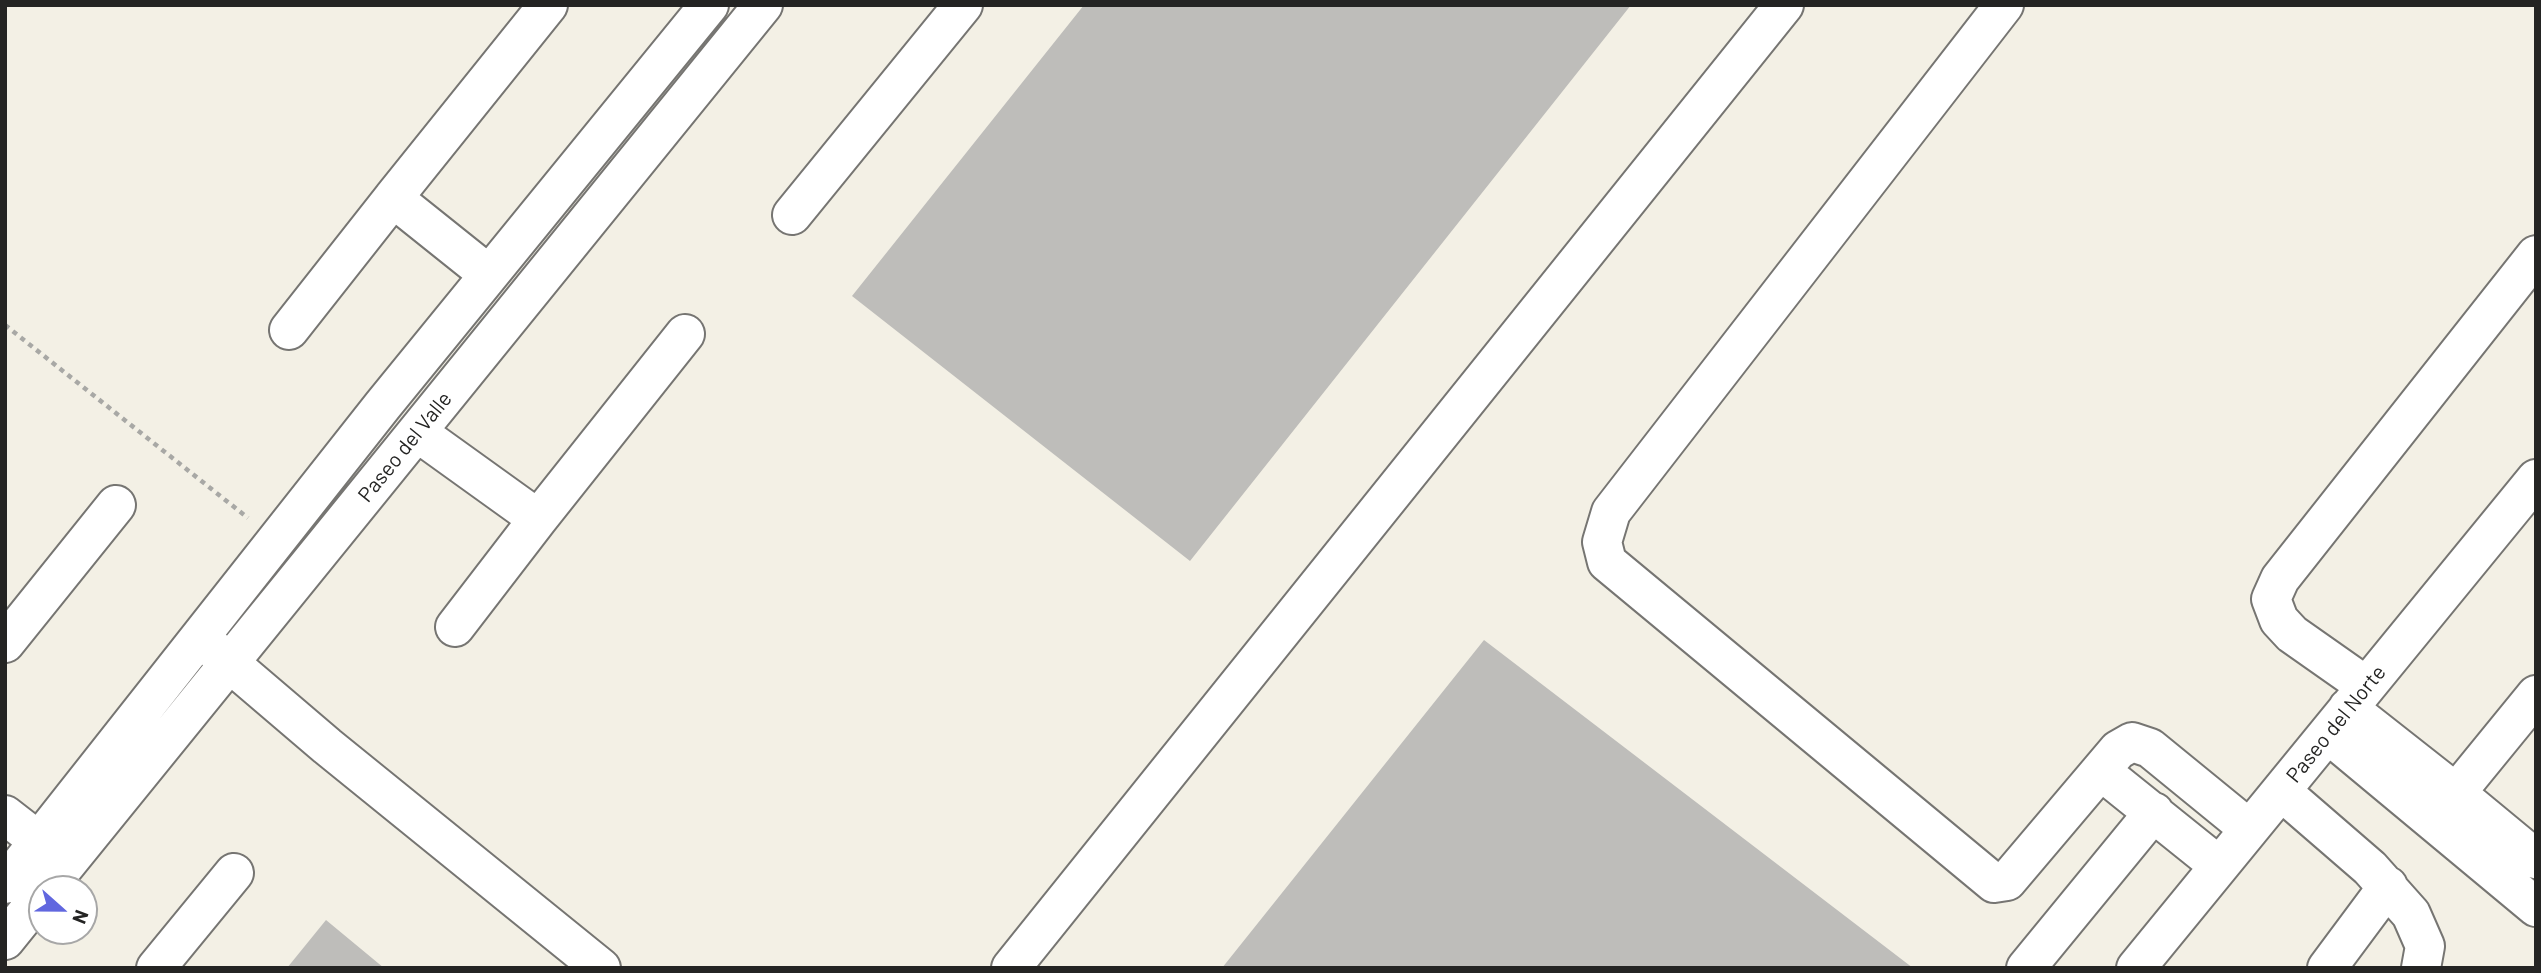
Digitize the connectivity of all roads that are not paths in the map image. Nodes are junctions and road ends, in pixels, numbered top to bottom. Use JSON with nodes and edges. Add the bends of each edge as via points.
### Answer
{"nodes":[{"id":1,"x":548,"y":5,"type":"edge"},
{"id":2,"x":709,"y":5,"type":"edge"},
{"id":3,"x":763,"y":5,"type":"edge"},
{"id":4,"x":963,"y":5,"type":"edge"},
{"id":5,"x":1784,"y":5,"type":"edge"},
{"id":6,"x":2004,"y":5,"type":"edge"},
{"id":7,"x":393,"y":198,"type":"junction"},
{"id":8,"x":792,"y":215,"type":"dead end"},
{"id":9,"x":2536,"y":255,"type":"edge"},
{"id":10,"x":488,"y":274,"type":"junction"},
{"id":11,"x":289,"y":330,"type":"dead end"},
{"id":12,"x":685,"y":334,"type":"dead end"},
{"id":13,"x":417,"y":432,"type":"junction"},
{"id":14,"x":2536,"y":479,"type":"edge"},
{"id":15,"x":116,"y":505,"type":"dead end"},
{"id":16,"x":538,"y":519,"type":"junction"},
{"id":17,"x":455,"y":627,"type":"dead end"},
{"id":18,"x":200,"y":637,"type":"junction"},
{"id":19,"x":5,"y":643,"type":"edge"},
{"id":20,"x":231,"y":663,"type":"junction"},
{"id":21,"x":2536,"y":695,"type":"edge"},
{"id":22,"x":2347,"y":709,"type":"junction"},
{"id":23,"x":2101,"y":771,"type":"junction"},
{"id":24,"x":2281,"y":790,"type":"junction"},
{"id":25,"x":2456,"y":793,"type":"junction"},
{"id":26,"x":2154,"y":812,"type":"junction"},
{"id":27,"x":5,"y":815,"type":"edge"},
{"id":28,"x":2248,"y":828,"type":"junction"},
{"id":29,"x":2536,"y":859,"type":"edge"},
{"id":30,"x":2218,"y":866,"type":"junction"},
{"id":31,"x":234,"y":873,"type":"dead end"},
{"id":32,"x":29,"y":875,"type":"edge"},
{"id":33,"x":34,"y":875,"type":"edge"},
{"id":34,"x":35,"y":875,"type":"edge"},
{"id":35,"x":28,"y":886,"type":"edge"},
{"id":36,"x":2388,"y":886,"type":"junction"},
{"id":37,"x":2536,"y":907,"type":"edge"},
{"id":38,"x":5,"y":940,"type":"edge"},
{"id":39,"x":156,"y":968,"type":"edge"},
{"id":40,"x":601,"y":968,"type":"edge"},
{"id":41,"x":1011,"y":968,"type":"edge"},
{"id":42,"x":2026,"y":968,"type":"edge"},
{"id":43,"x":2136,"y":968,"type":"edge"},
{"id":44,"x":2327,"y":968,"type":"edge"},
{"id":45,"x":2421,"y":968,"type":"edge"}],
"edges":[{"from":1,"to":7,"type":"street"},
{"from":2,"to":10,"type":"street","name":"Paseo del Valle"},
{"from":3,"to":13,"type":"street","name":"Paseo del Valle"},
{"from":4,"to":8,"type":"street"},
{"from":5,"to":41,"type":"street"},
{"from":6,"to":23,"type":"street","via":[[1611,512],[1602,542],[1607,562],[1994,883],[2007,881]]},
{"from":7,"to":10,"type":"street"},
{"from":7,"to":11,"type":"street"},
{"from":9,"to":22,"type":"street","via":[[2280,579],[2271,599],[2279,620]]},
{"from":10,"to":18,"type":"street","name":"Paseo del Valle"},
{"from":12,"to":16,"type":"street"},
{"from":13,"to":16,"type":"street"},
{"from":13,"to":20,"type":"street","name":"Paseo del Valle"},
{"from":14,"to":22,"type":"street","name":"Paseo del Norte"},
{"from":15,"to":19,"type":"street"},
{"from":16,"to":17,"type":"street"},
{"from":18,"to":20,"type":"street"},
{"from":18,"to":33,"type":"street","name":"Paseo del Valle"},
{"from":20,"to":34,"type":"street","name":"Paseo del Valle"},
{"from":20,"to":40,"type":"street"},
{"from":21,"to":25,"type":"street"},
{"from":22,"to":24,"type":"street","name":"Paseo del Norte"},
{"from":22,"to":25,"type":"street"},
{"from":22,"to":37,"type":"street"},
{"from":23,"to":26,"type":"street"},
{"from":23,"to":28,"type":"street","via":[[2118,750],[2132,742],[2150,748]]},
{"from":24,"to":28,"type":"street","name":"Paseo del Norte"},
{"from":24,"to":36,"type":"street"},
{"from":25,"to":29,"type":"street"},
{"from":26,"to":30,"type":"street"},
{"from":26,"to":42,"type":"street"},
{"from":27,"to":32,"type":"street"},
{"from":28,"to":30,"type":"street","name":"Paseo del Norte"},
{"from":30,"to":43,"type":"street","name":"Paseo del Norte"},
{"from":31,"to":39,"type":"street"},
{"from":35,"to":38,"type":"street","name":"Paseo del Valle"},
{"from":36,"to":44,"type":"street"},
{"from":36,"to":45,"type":"street","via":[[2411,914],[2425,946]]}]}
